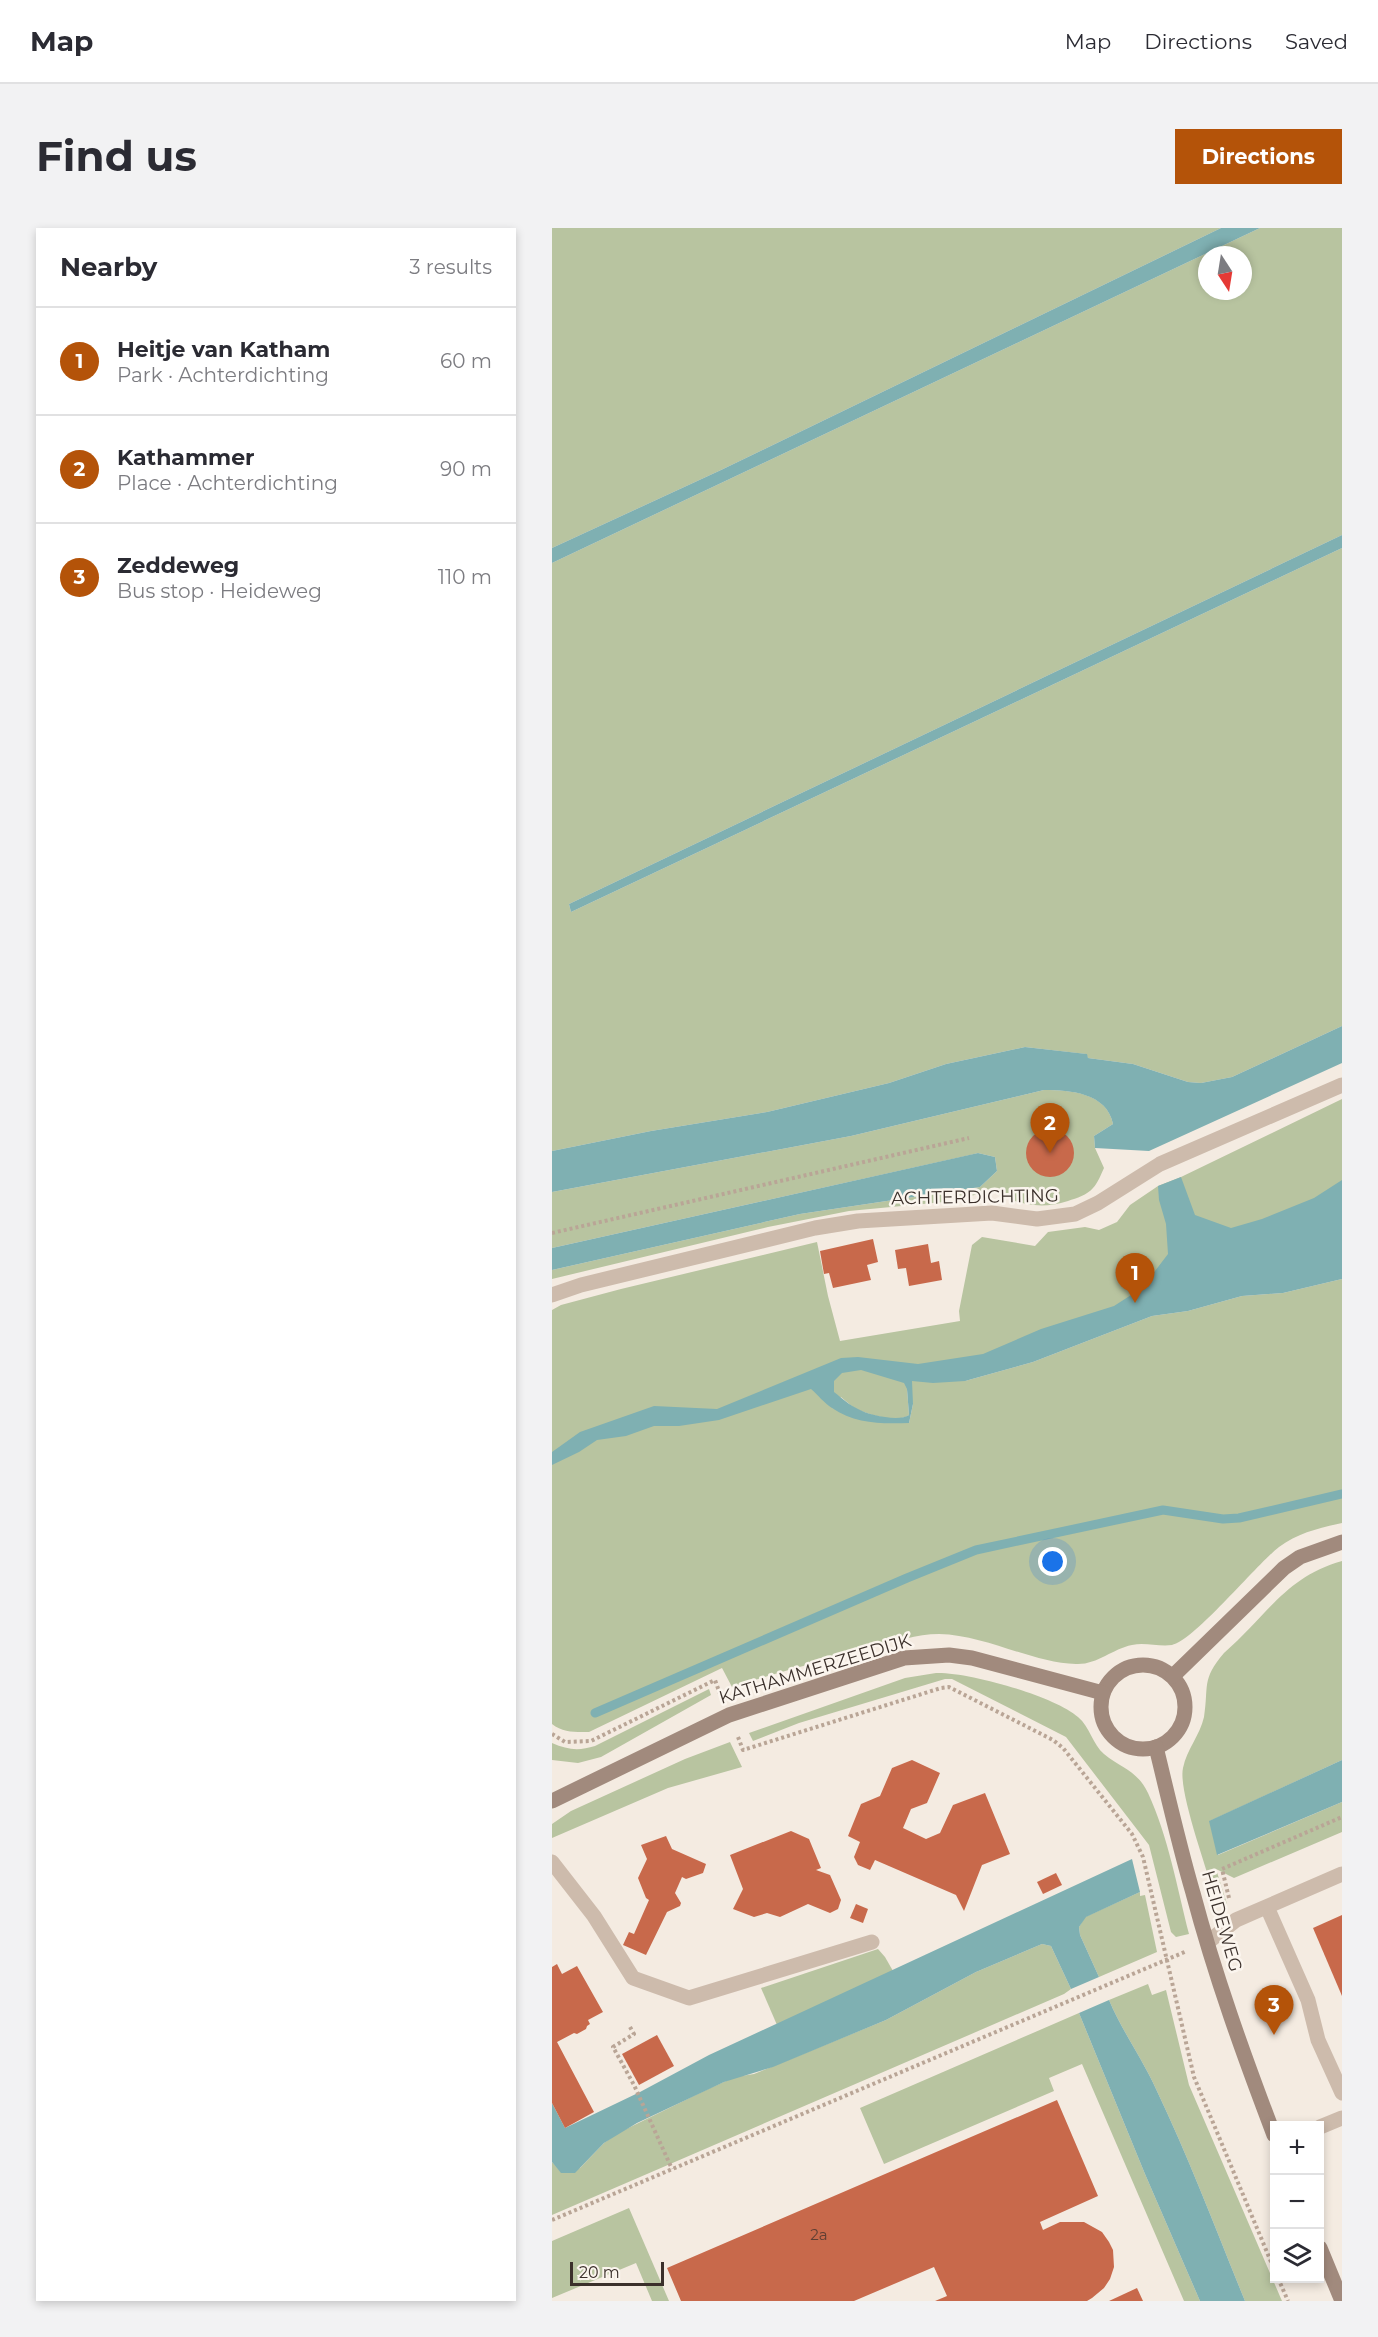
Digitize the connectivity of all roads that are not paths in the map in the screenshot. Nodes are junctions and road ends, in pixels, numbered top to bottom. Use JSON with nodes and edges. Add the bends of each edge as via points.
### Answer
{"nodes":[{"id":1,"x":1342,"y":1084,"type":"edge"},
{"id":2,"x":552,"y":1295,"type":"edge"},
{"id":3,"x":1342,"y":1542,"type":"edge"},
{"id":4,"x":1173,"y":1676,"type":"junction"},
{"id":5,"x":1103,"y":1693,"type":"junction"},
{"id":6,"x":1156,"y":1747,"type":"junction"},
{"id":7,"x":552,"y":1801,"type":"edge"},
{"id":8,"x":552,"y":1862,"type":"edge"},
{"id":9,"x":1342,"y":1874,"type":"edge"},
{"id":10,"x":1267,"y":1907,"type":"junction"},
{"id":11,"x":872,"y":1942,"type":"dead end"},
{"id":12,"x":1208,"y":1942,"type":"junction"},
{"id":13,"x":1342,"y":2093,"type":"edge"},
{"id":14,"x":1342,"y":2118,"type":"edge"},
{"id":15,"x":1270,"y":2122,"type":"edge"},
{"id":16,"x":1324,"y":2125,"type":"edge"},
{"id":17,"x":1324,"y":2258,"type":"edge"},
{"id":18,"x":1341,"y":2301,"type":"edge"}],
"edges":[{"from":1,"to":2,"type":"street","name":"ACHTERDICHTING","via":[[1160,1164],[1075,1214],[1037,1219],[984,1214],[858,1221],[815,1228]]},
{"from":3,"to":4,"type":"main road","via":[[1300,1557],[1284,1568]]},
{"from":4,"to":5,"type":"main road","via":[[1159,1667],[1140,1664],[1121,1670]]},
{"from":4,"to":6,"type":"main road","via":[[1185,1697],[1183,1723],[1171,1739]]},
{"from":5,"to":6,"type":"main road","via":[[1101,1712],[1108,1731],[1133,1748]]},
{"from":5,"to":7,"type":"main road","name":"KATHAMMERZEEDIJK","via":[[972,1658],[904,1658],[729,1715]]},
{"from":6,"to":12,"type":"main road","name":"HEIDEWEG"},
{"from":8,"to":11,"type":"street","via":[[594,1916],[633,1978],[690,1998]]},
{"from":9,"to":10,"type":"street"},
{"from":10,"to":12,"type":"street","via":[[1236,1920]]},
{"from":10,"to":13,"type":"street","via":[[1308,2000],[1318,2040]]},
{"from":12,"to":15,"type":"main road","name":"HEIDEWEG","via":[[1240,2045]]},
{"from":14,"to":16,"type":"street"},
{"from":17,"to":18,"type":"main road"}]}
